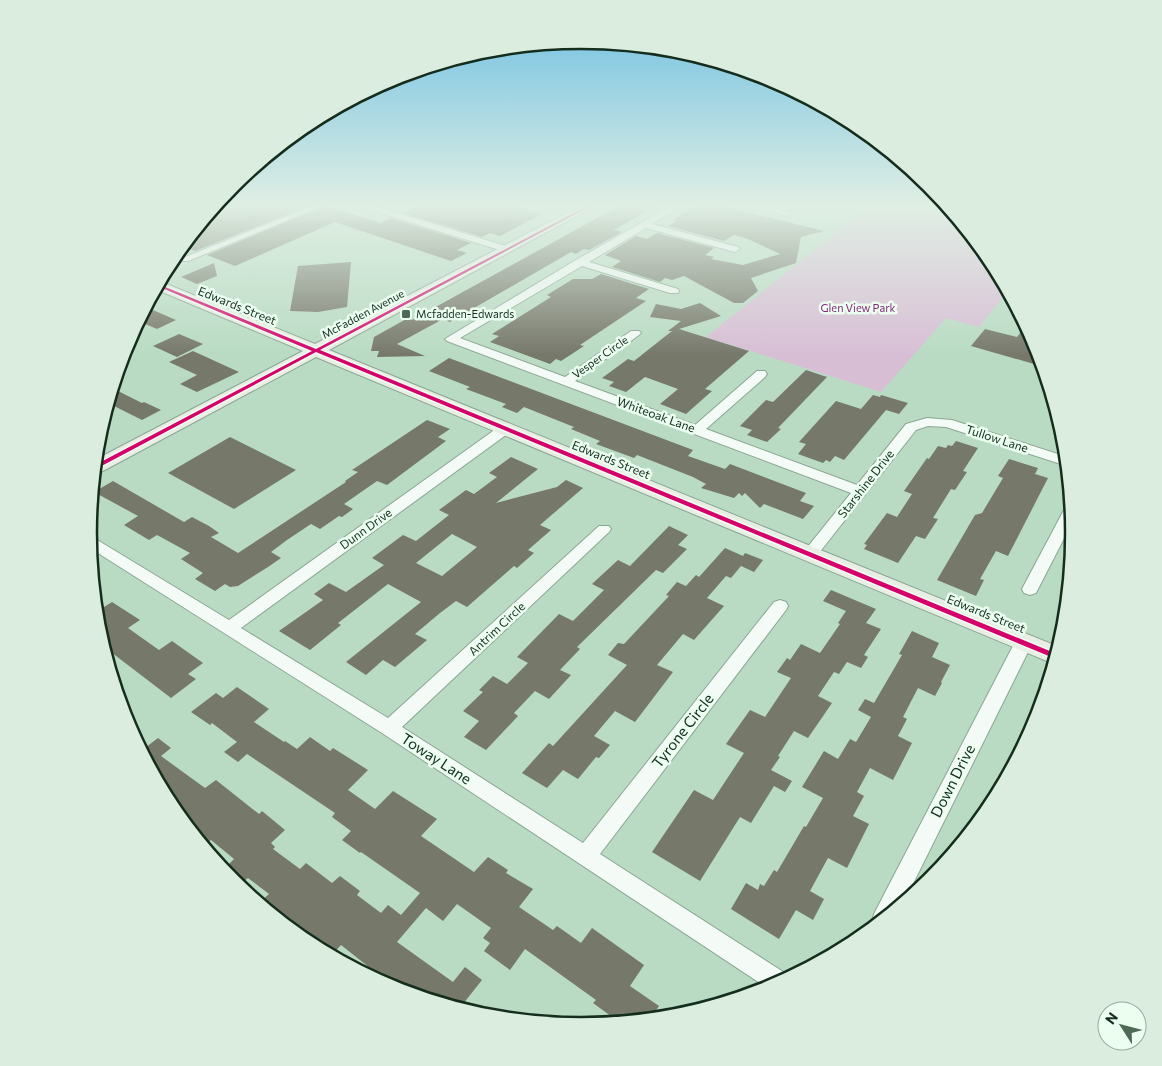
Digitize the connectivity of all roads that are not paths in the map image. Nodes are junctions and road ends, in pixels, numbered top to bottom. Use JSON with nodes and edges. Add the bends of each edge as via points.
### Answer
{"nodes":[{"id":1,"x":193,"y":256,"type":"edge"},
{"id":2,"x":493,"y":256,"type":"edge"},
{"id":3,"x":590,"y":256,"type":"edge"},
{"id":4,"x":185,"y":259,"type":"dead end"},
{"id":5,"x":579,"y":262,"type":"junction"},
{"id":6,"x":164,"y":288,"type":"edge"},
{"id":7,"x":674,"y":291,"type":"dead end"},
{"id":8,"x":635,"y":333,"type":"dead end"},
{"id":9,"x":316,"y":350,"type":"junction"},
{"id":10,"x":761,"y":374,"type":"dead end"},
{"id":11,"x":566,"y":382,"type":"junction"},
{"id":12,"x":927,"y":422,"type":"joint"},
{"id":13,"x":505,"y":429,"type":"junction"},
{"id":14,"x":697,"y":430,"type":"junction"},
{"id":15,"x":1059,"y":459,"type":"edge"},
{"id":16,"x":102,"y":464,"type":"edge"},
{"id":17,"x":860,"y":491,"type":"junction"},
{"id":18,"x":1065,"y":522,"type":"edge"},
{"id":19,"x":604,"y":529,"type":"dead end"},
{"id":20,"x":97,"y":546,"type":"edge"},
{"id":21,"x":810,"y":554,"type":"junction"},
{"id":22,"x":1030,"y":589,"type":"dead end"},
{"id":23,"x":780,"y":606,"type":"dead end"},
{"id":24,"x":228,"y":629,"type":"junction"},
{"id":25,"x":1024,"y":642,"type":"junction"},
{"id":26,"x":1050,"y":653,"type":"edge"},
{"id":27,"x":389,"y":728,"type":"junction"},
{"id":28,"x":585,"y":856,"type":"junction"},
{"id":29,"x":891,"y":905,"type":"edge"},
{"id":30,"x":772,"y":978,"type":"edge"}],
"edges":[{"from":1,"to":4,"type":"street"},
{"from":2,"to":9,"type":"street","name":"McFadden Avenue"},
{"from":3,"to":5,"type":"street"},
{"from":5,"to":7,"type":"street"},
{"from":5,"to":11,"type":"street","name":"Whiteoak Lane","via":[[451,339]]},
{"from":6,"to":9,"type":"street","name":"Edwards Street"},
{"from":8,"to":11,"type":"street","name":"Vesper Circle"},
{"from":9,"to":13,"type":"street","name":"Edwards Street"},
{"from":9,"to":16,"type":"street","name":"McFadden Avenue"},
{"from":10,"to":14,"type":"street"},
{"from":11,"to":14,"type":"street","name":"Whiteoak Lane"},
{"from":12,"to":15,"type":"street","name":"Tullow Lane","via":[[947,423]]},
{"from":12,"to":17,"type":"street","name":"Starshine Drive","via":[[911,427]]},
{"from":13,"to":21,"type":"street","name":"Edwards Street"},
{"from":13,"to":24,"type":"street","name":"Dunn Drive"},
{"from":14,"to":17,"type":"street","name":"Whiteoak Lane"},
{"from":17,"to":21,"type":"street","name":"Starshine Drive"},
{"from":18,"to":22,"type":"street"},
{"from":19,"to":27,"type":"street","name":"Antrim Circle"},
{"from":20,"to":24,"type":"street","name":"Toway Lane"},
{"from":21,"to":25,"type":"street","name":"Edwards Street"},
{"from":23,"to":28,"type":"street","name":"Tyrone Circle"},
{"from":24,"to":27,"type":"street","name":"Toway Lane"},
{"from":25,"to":26,"type":"street","name":"Edwards Street"},
{"from":25,"to":29,"type":"street","name":"Down Drive"},
{"from":27,"to":28,"type":"street","name":"Toway Lane"},
{"from":28,"to":30,"type":"street","name":"Toway Lane"}]}
